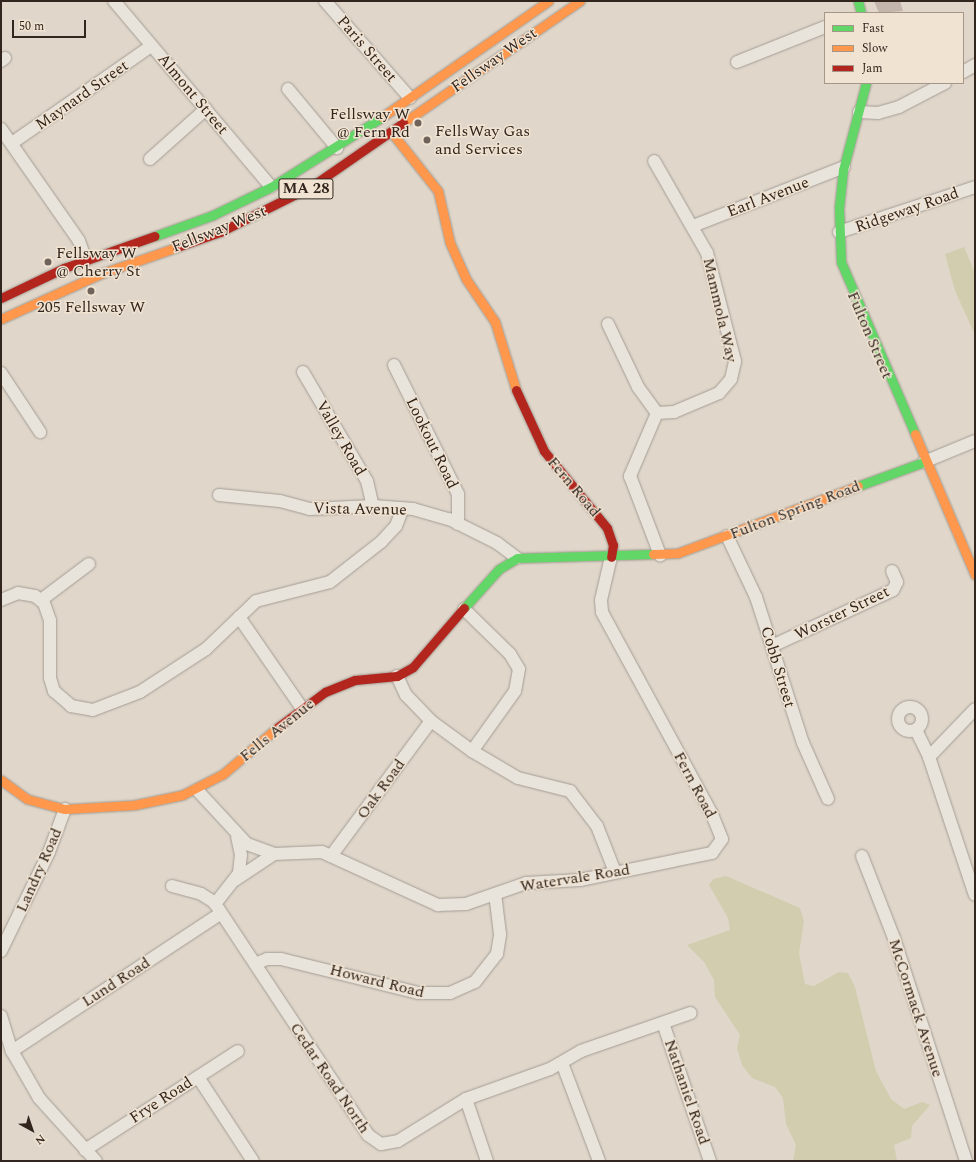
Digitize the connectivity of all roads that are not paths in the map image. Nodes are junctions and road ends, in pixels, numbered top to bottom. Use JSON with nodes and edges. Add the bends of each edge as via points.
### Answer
{"nodes":[{"id":1,"x":114,"y":1,"type":"edge"},
{"id":2,"x":325,"y":1,"type":"edge"},
{"id":3,"x":580,"y":1,"type":"edge"},
{"id":4,"x":858,"y":1,"type":"edge"},
{"id":5,"x":543,"y":2,"type":"edge"},
{"id":6,"x":861,"y":12,"type":"edge"},
{"id":7,"x":824,"y":27,"type":"edge"},
{"id":8,"x":152,"y":46,"type":"junction"},
{"id":9,"x":737,"y":62,"type":"dead end"},
{"id":10,"x":975,"y":65,"type":"edge"},
{"id":11,"x":964,"y":71,"type":"edge"},
{"id":12,"x":866,"y":84,"type":"edge"},
{"id":13,"x":943,"y":84,"type":"edge"},
{"id":14,"x":288,"y":89,"type":"dead end"},
{"id":15,"x":410,"y":98,"type":"junction"},
{"id":16,"x":206,"y":109,"type":"junction"},
{"id":17,"x":859,"y":112,"type":"junction"},
{"id":18,"x":1,"y":129,"type":"edge"},
{"id":19,"x":392,"y":133,"type":"junction"},
{"id":20,"x":12,"y":143,"type":"junction"},
{"id":21,"x":337,"y":148,"type":"junction"},
{"id":22,"x":150,"y":159,"type":"dead end"},
{"id":23,"x":654,"y":161,"type":"dead end"},
{"id":24,"x":844,"y":167,"type":"junction"},
{"id":25,"x":271,"y":187,"type":"junction"},
{"id":26,"x":975,"y":187,"type":"edge"},
{"id":27,"x":693,"y":226,"type":"junction"},
{"id":28,"x":839,"y":232,"type":"junction"},
{"id":29,"x":86,"y":260,"type":"junction"},
{"id":30,"x":1,"y":298,"type":"edge"},
{"id":31,"x":1,"y":319,"type":"edge"},
{"id":32,"x":608,"y":324,"type":"dead end"},
{"id":33,"x":394,"y":365,"type":"dead end"},
{"id":34,"x":304,"y":372,"type":"dead end"},
{"id":35,"x":1,"y":373,"type":"edge"},
{"id":36,"x":658,"y":413,"type":"junction"},
{"id":37,"x":40,"y":432,"type":"dead end"},
{"id":38,"x":975,"y":441,"type":"edge"},
{"id":39,"x":924,"y":462,"type":"junction"},
{"id":40,"x":219,"y":495,"type":"dead end"},
{"id":41,"x":373,"y":506,"type":"junction"},
{"id":42,"x":403,"y":508,"type":"junction"},
{"id":43,"x":458,"y":524,"type":"junction"},
{"id":44,"x":727,"y":536,"type":"junction"},
{"id":45,"x":660,"y":555,"type":"junction"},
{"id":46,"x":611,"y":557,"type":"junction"},
{"id":47,"x":517,"y":558,"type":"junction"},
{"id":48,"x":89,"y":564,"type":"dead end"},
{"id":49,"x":892,"y":571,"type":"dead end"},
{"id":50,"x":975,"y":575,"type":"edge"},
{"id":51,"x":1,"y":600,"type":"edge"},
{"id":52,"x":41,"y":600,"type":"junction"},
{"id":53,"x":464,"y":609,"type":"junction"},
{"id":54,"x":239,"y":617,"type":"junction"},
{"id":55,"x":772,"y":646,"type":"junction"},
{"id":56,"x":397,"y":676,"type":"junction"},
{"id":57,"x":301,"y":708,"type":"junction"},
{"id":58,"x":975,"y":709,"type":"edge"},
{"id":59,"x":430,"y":721,"type":"junction"},
{"id":60,"x":916,"y":730,"type":"dead end"},
{"id":61,"x":472,"y":751,"type":"junction"},
{"id":62,"x":929,"y":757,"type":"junction"},
{"id":63,"x":1,"y":781,"type":"edge"},
{"id":64,"x":197,"y":790,"type":"junction"},
{"id":65,"x":828,"y":799,"type":"dead end"},
{"id":66,"x":65,"y":809,"type":"junction"},
{"id":67,"x":237,"y":836,"type":"junction"},
{"id":68,"x":719,"y":847,"type":"joint"},
{"id":69,"x":274,"y":854,"type":"junction"},
{"id":70,"x":331,"y":856,"type":"junction"},
{"id":71,"x":862,"y":856,"type":"dead end"},
{"id":72,"x":615,"y":872,"type":"junction"},
{"id":73,"x":234,"y":882,"type":"junction"},
{"id":74,"x":172,"y":886,"type":"dead end"},
{"id":75,"x":495,"y":895,"type":"junction"},
{"id":76,"x":975,"y":895,"type":"edge"},
{"id":77,"x":218,"y":909,"type":"junction"},
{"id":78,"x":1,"y":951,"type":"edge"},
{"id":79,"x":255,"y":964,"type":"junction"},
{"id":80,"x":691,"y":1013,"type":"dead end"},
{"id":81,"x":1,"y":1016,"type":"edge"},
{"id":82,"x":663,"y":1023,"type":"junction"},
{"id":83,"x":12,"y":1051,"type":"junction"},
{"id":84,"x":238,"y":1051,"type":"dead end"},
{"id":85,"x":562,"y":1063,"type":"junction"},
{"id":86,"x":198,"y":1077,"type":"junction"},
{"id":87,"x":466,"y":1099,"type":"junction"},
{"id":88,"x":84,"y":1150,"type":"junction"},
{"id":89,"x":96,"y":1161,"type":"edge"},
{"id":90,"x":253,"y":1161,"type":"edge"},
{"id":91,"x":487,"y":1161,"type":"edge"},
{"id":92,"x":599,"y":1161,"type":"edge"},
{"id":93,"x":710,"y":1161,"type":"edge"},
{"id":94,"x":966,"y":1161,"type":"edge"}],
"edges":[{"from":1,"to":8,"type":"street","name":"Almont Street"},
{"from":2,"to":15,"type":"street","name":"Paris Street"},
{"from":3,"to":19,"type":"street","name":"Fellsway West","number":"MA 28"},
{"from":4,"to":6,"type":"street"},
{"from":5,"to":15,"type":"street","name":"Fellsway West","number":"MA 28"},
{"from":7,"to":9,"type":"street"},
{"from":8,"to":16,"type":"street","name":"Almont Street"},
{"from":8,"to":20,"type":"street","name":"Maynard Street"},
{"from":10,"to":11,"type":"street"},
{"from":12,"to":17,"type":"street","name":"Fulton Street"},
{"from":13,"to":17,"type":"street","via":[[899,107],[878,113]]},
{"from":14,"to":21,"type":"street"},
{"from":15,"to":21,"type":"street","name":"Fellsway West","number":"MA 28"},
{"from":16,"to":22,"type":"street"},
{"from":16,"to":25,"type":"street","name":"Almont Street"},
{"from":17,"to":24,"type":"street","name":"Fulton Street"},
{"from":18,"to":20,"type":"street"},
{"from":19,"to":31,"type":"street","name":"Fellsway West","number":"MA 28","via":[[312,186],[243,222],[92,277]]},
{"from":19,"to":46,"type":"street","name":"Fern Road","via":[[438,191],[450,243],[466,278],[494,322],[519,401],[544,451],[607,528],[613,545]]},
{"from":20,"to":29,"type":"street","via":[[79,241]]},
{"from":21,"to":25,"type":"street","name":"Fellsway West","number":"MA 28"},
{"from":23,"to":27,"type":"street","name":"Mammola Way"},
{"from":24,"to":27,"type":"street","name":"Earl Avenue"},
{"from":24,"to":28,"type":"street","name":"Fulton Street"},
{"from":25,"to":29,"type":"street","name":"Fellsway West","number":"MA 28","via":[[214,215]]},
{"from":26,"to":28,"type":"street","name":"Ridgeway Road"},
{"from":27,"to":36,"type":"street","name":"Mammola Way","via":[[707,252],[735,366],[728,385],[719,393],[674,412]]},
{"from":28,"to":39,"type":"street","name":"Fulton Street","via":[[840,257],[849,285]]},
{"from":29,"to":30,"type":"street","name":"Fellsway West","number":"MA 28"},
{"from":32,"to":36,"type":"street","via":[[638,387]]},
{"from":33,"to":43,"type":"street","name":"Lookout Road","via":[[458,494]]},
{"from":34,"to":41,"type":"street","name":"Valley Road","via":[[367,481]]},
{"from":35,"to":37,"type":"street"},
{"from":36,"to":45,"type":"street","via":[[630,476]]},
{"from":38,"to":39,"type":"street","name":"Fulton Spring Road"},
{"from":39,"to":44,"type":"street","name":"Fulton Spring Road"},
{"from":39,"to":50,"type":"street","name":"Fulton Street"},
{"from":40,"to":41,"type":"street","name":"Vista Avenue","via":[[280,501],[310,509]]},
{"from":41,"to":42,"type":"street","name":"Vista Avenue"},
{"from":42,"to":43,"type":"street","name":"Vista Avenue"},
{"from":42,"to":54,"type":"street","via":[[396,526],[381,542],[330,582],[307,591],[267,596]]},
{"from":43,"to":47,"type":"street","name":"Vista Avenue","via":[[497,543]]},
{"from":44,"to":45,"type":"street","name":"Fulton Spring Road","via":[[678,553]]},
{"from":44,"to":55,"type":"street","name":"Cobb Street","via":[[756,596]]},
{"from":45,"to":46,"type":"street","name":"Fulton Spring Road"},
{"from":46,"to":47,"type":"street"},
{"from":46,"to":68,"type":"street","name":"Fern Road","via":[[601,600],[603,617],[712,814],[722,838]]},
{"from":47,"to":53,"type":"street","name":"Fells Avenue","via":[[499,569]]},
{"from":48,"to":52,"type":"street"},
{"from":49,"to":55,"type":"street","name":"Worster Street","via":[[897,582],[893,590]]},
{"from":51,"to":52,"type":"street","via":[[18,593]]},
{"from":52,"to":54,"type":"street","via":[[50,620],[51,684],[67,704],[84,710],[109,706],[140,692],[216,642]]},
{"from":53,"to":56,"type":"street","name":"Fells Avenue","via":[[421,660]]},
{"from":53,"to":61,"type":"street","via":[[510,654],[519,669],[515,691]]},
{"from":54,"to":57,"type":"street"},
{"from":55,"to":65,"type":"street","name":"Cobb Street","via":[[805,751]]},
{"from":56,"to":57,"type":"street","name":"Fells Avenue","via":[[355,680],[338,685]]},
{"from":56,"to":59,"type":"street","via":[[406,695]]},
{"from":57,"to":64,"type":"street","name":"Fells Avenue","via":[[243,758]]},
{"from":58,"to":62,"type":"street"},
{"from":59,"to":61,"type":"street"},
{"from":59,"to":70,"type":"street","name":"Oak Road"},
{"from":60,"to":62,"type":"street"},
{"from":61,"to":72,"type":"street","via":[[518,778],[570,791],[597,826]]},
{"from":62,"to":76,"type":"street"},
{"from":63,"to":66,"type":"street","name":"Fells Avenue","via":[[27,799]]},
{"from":64,"to":66,"type":"street","name":"Fells Avenue","via":[[147,803]]},
{"from":64,"to":67,"type":"street"},
{"from":66,"to":78,"type":"street","name":"Landry Road","via":[[49,852]]},
{"from":67,"to":69,"type":"street"},
{"from":67,"to":73,"type":"street","name":"Lund Road","via":[[242,860]]},
{"from":68,"to":72,"type":"street","name":"Watervale Road","via":[[702,857]]},
{"from":69,"to":70,"type":"street","name":"Watervale Road","via":[[305,851]]},
{"from":69,"to":73,"type":"street","name":"Watervale Road"},
{"from":70,"to":75,"type":"street","name":"Watervale Road","via":[[431,904],[458,905]]},
{"from":71,"to":94,"type":"street","name":"McCormack Avenue","via":[[892,931]]},
{"from":72,"to":75,"type":"street","name":"Watervale Road","via":[[570,882],[526,883]]},
{"from":73,"to":77,"type":"street","name":"Lund Road"},
{"from":74,"to":77,"type":"street","name":"Cedar Road North","via":[[206,896]]},
{"from":75,"to":79,"type":"street","name":"Howard Road","via":[[500,934],[494,958],[475,982],[450,993],[418,993],[281,959],[267,959]]},
{"from":77,"to":79,"type":"street","name":"Cedar Road North"},
{"from":77,"to":83,"type":"street","name":"Lund Road"},
{"from":79,"to":87,"type":"street","name":"Cedar Road North","via":[[374,1140],[385,1144],[396,1142]]},
{"from":80,"to":82,"type":"street","name":"Cedar Road North"},
{"from":81,"to":83,"type":"street"},
{"from":82,"to":85,"type":"street","name":"Cedar Road North","via":[[581,1051]]},
{"from":82,"to":93,"type":"street","name":"Nathaniel Road"},
{"from":83,"to":88,"type":"street","via":[[40,1098]]},
{"from":84,"to":86,"type":"street","name":"Frye Road"},
{"from":85,"to":87,"type":"street","name":"Cedar Road North"},
{"from":85,"to":92,"type":"street"},
{"from":86,"to":88,"type":"street","name":"Frye Road"},
{"from":86,"to":90,"type":"street"},
{"from":87,"to":91,"type":"street"},
{"from":88,"to":89,"type":"street"}]}
